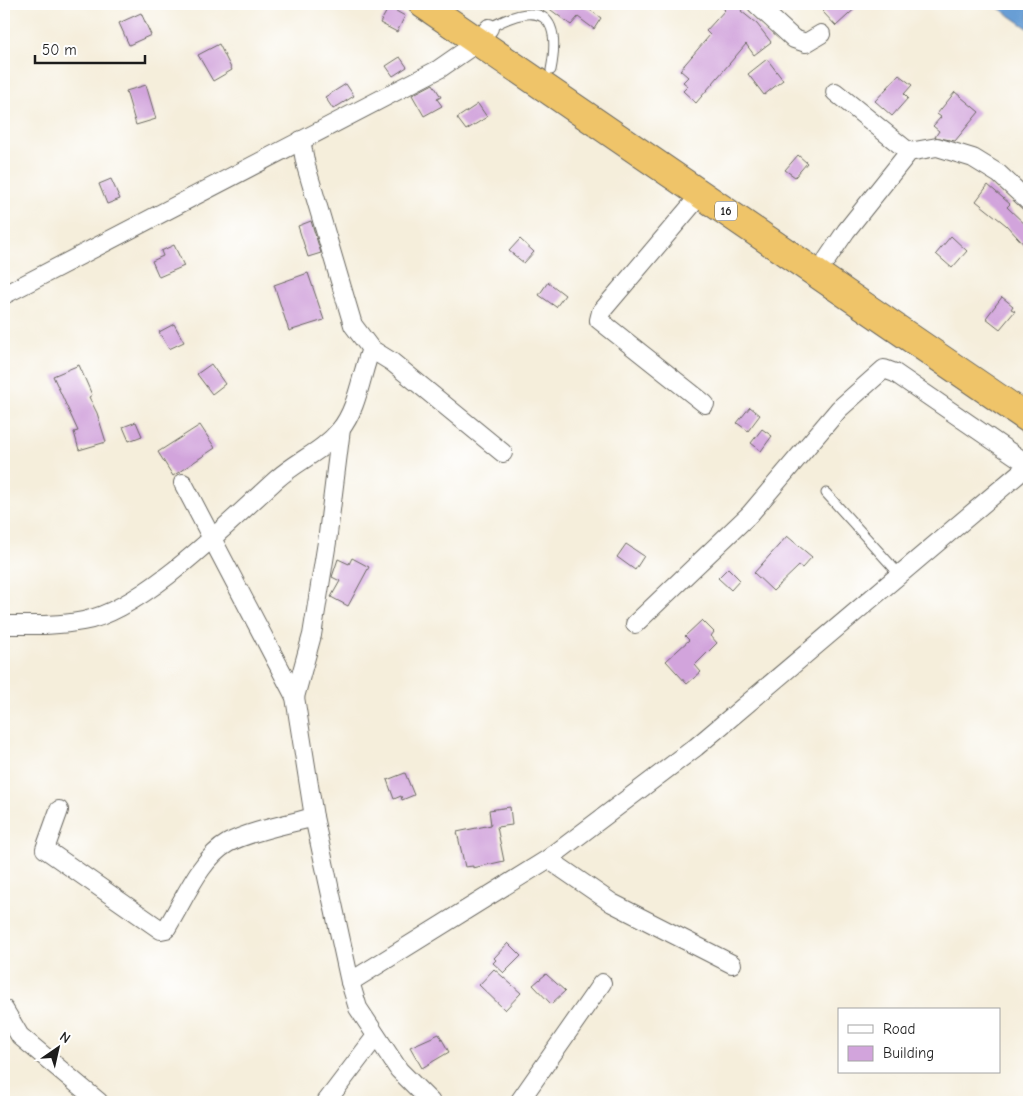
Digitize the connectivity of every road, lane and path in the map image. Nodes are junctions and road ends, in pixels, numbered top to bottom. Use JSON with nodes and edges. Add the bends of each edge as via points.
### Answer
{"nodes":[{"id":1,"x":424,"y":4,"type":"edge"},
{"id":2,"x":454,"y":4,"type":"edge"},
{"id":3,"x":756,"y":4,"type":"edge"},
{"id":4,"x":821,"y":34,"type":"dead end"},
{"id":5,"x":484,"y":35,"type":"junction"},
{"id":6,"x":551,"y":70,"type":"junction"},
{"id":7,"x":836,"y":92,"type":"dead end"},
{"id":8,"x":301,"y":140,"type":"junction"},
{"id":9,"x":909,"y":152,"type":"junction"},
{"id":10,"x":701,"y":194,"type":"junction"},
{"id":11,"x":1029,"y":202,"type":"edge"},
{"id":12,"x":827,"y":259,"type":"junction"},
{"id":13,"x":4,"y":295,"type":"edge"},
{"id":14,"x":371,"y":349,"type":"junction"},
{"id":15,"x":1029,"y":397,"type":"edge"},
{"id":16,"x":705,"y":404,"type":"dead end"},
{"id":17,"x":1029,"y":419,"type":"edge"},
{"id":18,"x":341,"y":429,"type":"junction"},
{"id":19,"x":503,"y":453,"type":"dead end"},
{"id":20,"x":184,"y":483,"type":"dead end"},
{"id":21,"x":826,"y":493,"type":"dead end"},
{"id":22,"x":212,"y":537,"type":"junction"},
{"id":23,"x":900,"y":575,"type":"junction"},
{"id":24,"x":635,"y":624,"type":"dead end"},
{"id":25,"x":4,"y":625,"type":"edge"},
{"id":26,"x":295,"y":697,"type":"junction"},
{"id":27,"x":59,"y":810,"type":"dead end"},
{"id":28,"x":314,"y":817,"type":"junction"},
{"id":29,"x":548,"y":859,"type":"junction"},
{"id":30,"x":732,"y":964,"type":"dead end"},
{"id":31,"x":350,"y":982,"type":"junction"},
{"id":32,"x":602,"y":983,"type":"dead end"},
{"id":33,"x":4,"y":1009,"type":"edge"},
{"id":34,"x":376,"y":1036,"type":"junction"},
{"id":35,"x":99,"y":1102,"type":"edge"},
{"id":36,"x":326,"y":1102,"type":"edge"},
{"id":37,"x":430,"y":1102,"type":"edge"},
{"id":38,"x":519,"y":1102,"type":"edge"}],
"edges":[{"from":1,"to":5,"type":"highway","number":"16"},
{"from":2,"to":5,"type":"highway","number":"16"},
{"from":3,"to":4,"type":"street","via":[[794,39],[806,42]]},
{"from":5,"to":6,"type":"highway","number":"16"},
{"from":5,"to":6,"type":"lane","via":[[513,14],[533,10],[546,18],[554,33]]},
{"from":5,"to":8,"type":"street","via":[[439,69]]},
{"from":5,"to":10,"type":"highway","number":"16"},
{"from":6,"to":12,"type":"highway","number":"16"},
{"from":7,"to":9,"type":"street"},
{"from":8,"to":13,"type":"street"},
{"from":8,"to":14,"type":"street","via":[[353,325]]},
{"from":9,"to":11,"type":"street","via":[[937,147],[973,158],[999,174]]},
{"from":9,"to":12,"type":"street"},
{"from":10,"to":16,"type":"street","via":[[601,312],[599,320]]},
{"from":10,"to":17,"type":"highway","number":"16"},
{"from":12,"to":15,"type":"highway","number":"16"},
{"from":14,"to":18,"type":"street","via":[[353,405]]},
{"from":14,"to":19,"type":"street","via":[[392,362]]},
{"from":18,"to":22,"type":"street","via":[[320,449],[286,470]]},
{"from":18,"to":26,"type":"street","via":[[312,635]]},
{"from":20,"to":22,"type":"street"},
{"from":21,"to":23,"type":"lane"},
{"from":22,"to":25,"type":"street","via":[[159,582],[120,608],[85,621]]},
{"from":22,"to":26,"type":"street"},
{"from":23,"to":24,"type":"street","via":[[1029,465],[884,369],[839,409],[750,514]]},
{"from":23,"to":29,"type":"street","via":[[696,747]]},
{"from":26,"to":28,"type":"street"},
{"from":27,"to":28,"type":"street","via":[[45,848],[161,930],[166,929],[200,872],[228,843]]},
{"from":28,"to":31,"type":"street"},
{"from":29,"to":30,"type":"street","via":[[612,904]]},
{"from":29,"to":31,"type":"street"},
{"from":31,"to":34,"type":"street","via":[[358,1008]]},
{"from":32,"to":38,"type":"street"},
{"from":33,"to":35,"type":"street","via":[[20,1036]]},
{"from":34,"to":36,"type":"street"},
{"from":34,"to":37,"type":"street","via":[[399,1070]]}]}
